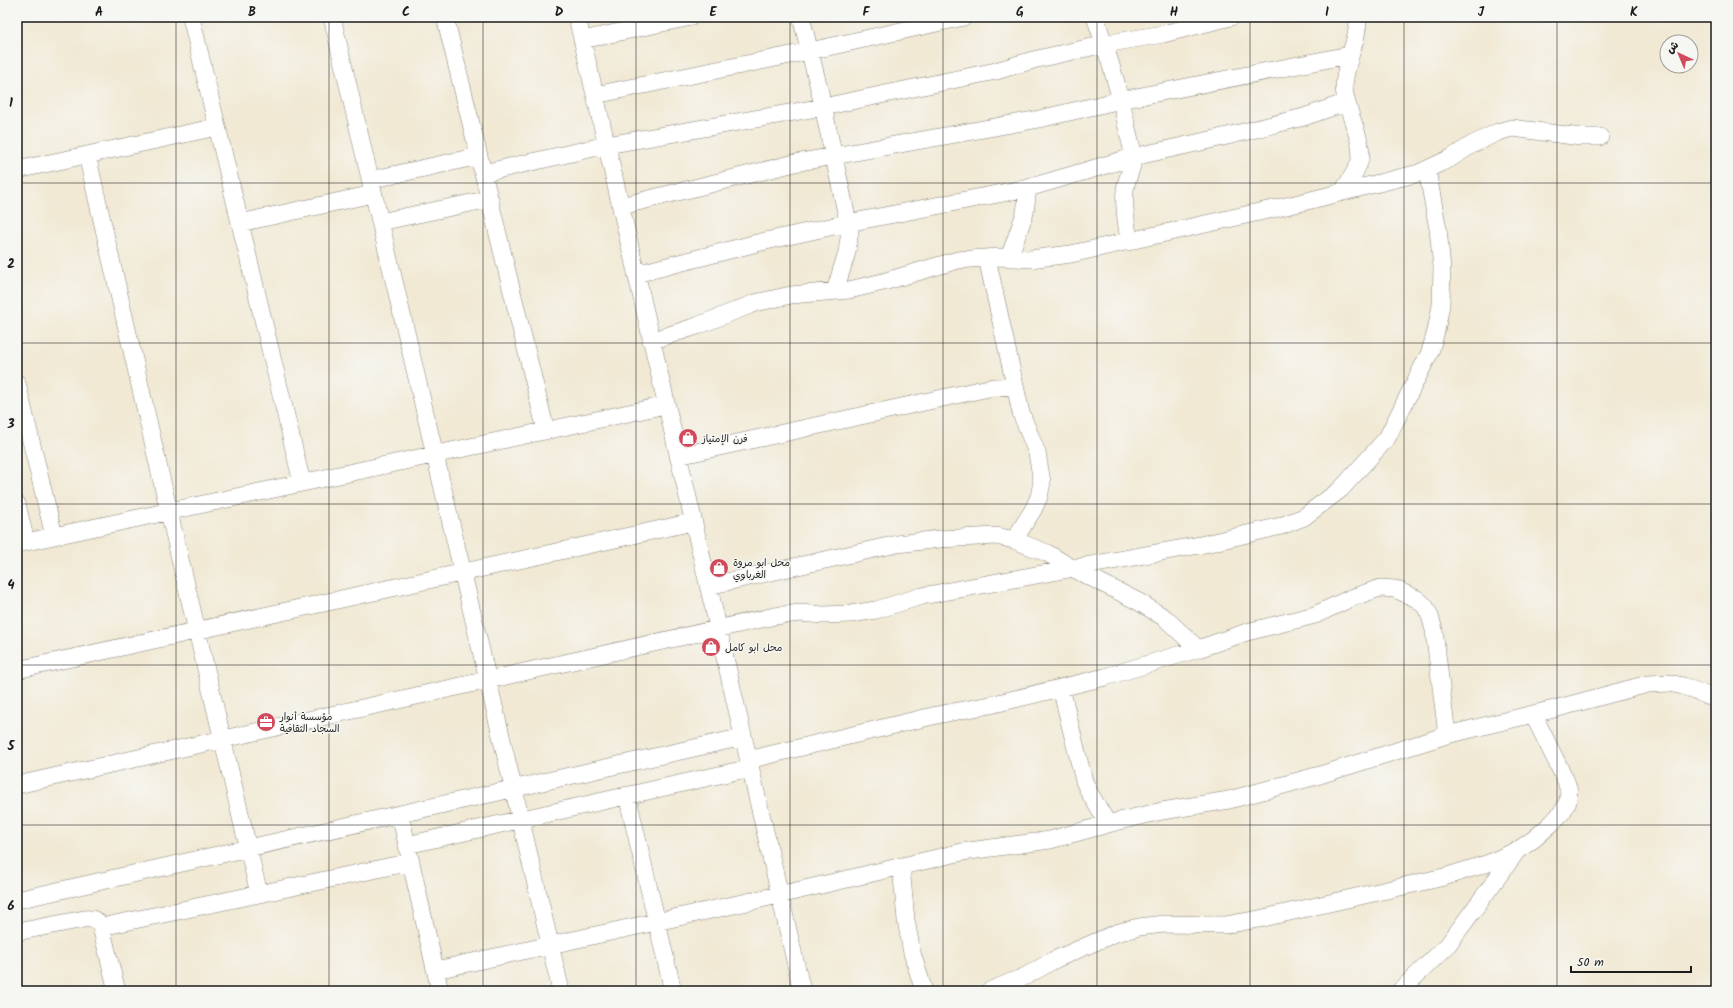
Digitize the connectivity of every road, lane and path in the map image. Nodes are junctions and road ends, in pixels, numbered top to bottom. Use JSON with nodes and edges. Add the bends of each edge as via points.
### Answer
{"nodes":[{"id":1,"x":190,"y":17,"type":"edge"},
{"id":2,"x":332,"y":17,"type":"edge"},
{"id":3,"x":445,"y":17,"type":"edge"},
{"id":4,"x":577,"y":17,"type":"edge"},
{"id":5,"x":691,"y":17,"type":"edge"},
{"id":6,"x":801,"y":17,"type":"edge"},
{"id":7,"x":964,"y":17,"type":"edge"},
{"id":8,"x":1095,"y":17,"type":"edge"},
{"id":9,"x":1232,"y":17,"type":"edge"},
{"id":10,"x":1358,"y":17,"type":"edge"},
{"id":11,"x":582,"y":40,"type":"junction"},
{"id":12,"x":1105,"y":44,"type":"junction"},
{"id":13,"x":810,"y":51,"type":"junction"},
{"id":14,"x":1349,"y":55,"type":"junction"},
{"id":15,"x":595,"y":95,"type":"junction"},
{"id":16,"x":1121,"y":100,"type":"junction"},
{"id":17,"x":1347,"y":102,"type":"junction"},
{"id":18,"x":823,"y":106,"type":"junction"},
{"id":19,"x":217,"y":126,"type":"junction"},
{"id":20,"x":1600,"y":137,"type":"dead end"},
{"id":21,"x":607,"y":145,"type":"junction"},
{"id":22,"x":87,"y":155,"type":"junction"},
{"id":23,"x":479,"y":156,"type":"junction"},
{"id":24,"x":834,"y":157,"type":"junction"},
{"id":25,"x":1133,"y":157,"type":"junction"},
{"id":26,"x":17,"y":170,"type":"edge"},
{"id":27,"x":1427,"y":170,"type":"junction"},
{"id":28,"x":483,"y":173,"type":"junction"},
{"id":29,"x":372,"y":187,"type":"junction"},
{"id":30,"x":1028,"y":188,"type":"junction"},
{"id":31,"x":1342,"y":192,"type":"junction"},
{"id":32,"x":490,"y":199,"type":"junction"},
{"id":33,"x":620,"y":206,"type":"junction"},
{"id":34,"x":380,"y":222,"type":"junction"},
{"id":35,"x":240,"y":223,"type":"junction"},
{"id":36,"x":848,"y":223,"type":"junction"},
{"id":37,"x":1129,"y":242,"type":"junction"},
{"id":38,"x":988,"y":258,"type":"junction"},
{"id":39,"x":1009,"y":258,"type":"junction"},
{"id":40,"x":636,"y":274,"type":"junction"},
{"id":41,"x":835,"y":291,"type":"junction"},
{"id":42,"x":651,"y":340,"type":"junction"},
{"id":43,"x":17,"y":383,"type":"edge"},
{"id":44,"x":1015,"y":386,"type":"junction"},
{"id":45,"x":666,"y":405,"type":"junction"},
{"id":46,"x":546,"y":431,"type":"junction"},
{"id":47,"x":435,"y":455,"type":"junction"},
{"id":48,"x":678,"y":456,"type":"junction"},
{"id":49,"x":302,"y":483,"type":"junction"},
{"id":50,"x":17,"y":504,"type":"edge"},
{"id":51,"x":169,"y":512,"type":"junction"},
{"id":52,"x":693,"y":522,"type":"junction"},
{"id":53,"x":54,"y":536,"type":"junction"},
{"id":54,"x":1014,"y":540,"type":"junction"},
{"id":55,"x":22,"y":543,"type":"edge"},
{"id":56,"x":1072,"y":568,"type":"junction"},
{"id":57,"x":463,"y":573,"type":"junction"},
{"id":58,"x":708,"y":586,"type":"junction"},
{"id":59,"x":718,"y":630,"type":"junction"},
{"id":60,"x":197,"y":631,"type":"junction"},
{"id":61,"x":1198,"y":649,"type":"junction"},
{"id":62,"x":17,"y":670,"type":"edge"},
{"id":63,"x":488,"y":681,"type":"junction"},
{"id":64,"x":1061,"y":688,"type":"junction"},
{"id":65,"x":1716,"y":700,"type":"edge"},
{"id":66,"x":1533,"y":714,"type":"junction"},
{"id":67,"x":1447,"y":735,"type":"junction"},
{"id":68,"x":743,"y":737,"type":"junction"},
{"id":69,"x":223,"y":739,"type":"junction"},
{"id":70,"x":749,"y":764,"type":"junction"},
{"id":71,"x":17,"y":785,"type":"edge"},
{"id":72,"x":514,"y":789,"type":"junction"},
{"id":73,"x":627,"y":795,"type":"junction"},
{"id":74,"x":400,"y":814,"type":"junction"},
{"id":75,"x":521,"y":819,"type":"junction"},
{"id":76,"x":1108,"y":824,"type":"junction"},
{"id":77,"x":407,"y":845,"type":"junction"},
{"id":78,"x":248,"y":848,"type":"junction"},
{"id":79,"x":1518,"y":850,"type":"junction"},
{"id":80,"x":411,"y":862,"type":"junction"},
{"id":81,"x":901,"y":866,"type":"junction"},
{"id":82,"x":259,"y":894,"type":"junction"},
{"id":83,"x":780,"y":895,"type":"junction"},
{"id":84,"x":17,"y":900,"type":"edge"},
{"id":85,"x":657,"y":921,"type":"junction"},
{"id":86,"x":101,"y":927,"type":"junction"},
{"id":87,"x":17,"y":932,"type":"edge"},
{"id":88,"x":551,"y":945,"type":"junction"},
{"id":89,"x":436,"y":970,"type":"junction"},
{"id":90,"x":117,"y":991,"type":"edge"},
{"id":91,"x":440,"y":991,"type":"edge"},
{"id":92,"x":561,"y":991,"type":"edge"},
{"id":93,"x":673,"y":991,"type":"edge"},
{"id":94,"x":802,"y":991,"type":"edge"},
{"id":95,"x":924,"y":991,"type":"edge"},
{"id":96,"x":988,"y":991,"type":"edge"},
{"id":97,"x":1400,"y":991,"type":"edge"}],
"edges":[{"from":1,"to":19,"type":"street"},
{"from":2,"to":29,"type":"street"},
{"from":3,"to":23,"type":"street"},
{"from":4,"to":11,"type":"street"},
{"from":5,"to":11,"type":"street"},
{"from":6,"to":13,"type":"street"},
{"from":7,"to":13,"type":"street"},
{"from":8,"to":12,"type":"street"},
{"from":9,"to":12,"type":"street","via":[[1163,34]]},
{"from":10,"to":14,"type":"street","via":[[1358,29]]},
{"from":11,"to":15,"type":"street"},
{"from":12,"to":16,"type":"street"},
{"from":12,"to":18,"type":"street","via":[[996,71]]},
{"from":13,"to":15,"type":"street"},
{"from":13,"to":18,"type":"street"},
{"from":14,"to":16,"type":"street"},
{"from":14,"to":17,"type":"street","via":[[1344,87]]},
{"from":15,"to":21,"type":"street"},
{"from":16,"to":24,"type":"street","via":[[1039,119]]},
{"from":16,"to":25,"type":"street"},
{"from":17,"to":25,"type":"street","via":[[1304,117]]},
{"from":17,"to":31,"type":"street","via":[[1361,148],[1360,161]]},
{"from":18,"to":21,"type":"street"},
{"from":18,"to":24,"type":"street"},
{"from":19,"to":22,"type":"street"},
{"from":19,"to":35,"type":"street"},
{"from":20,"to":27,"type":"street","via":[[1512,128],[1473,144]]},
{"from":21,"to":28,"type":"street"},
{"from":21,"to":33,"type":"street"},
{"from":22,"to":26,"type":"street"},
{"from":22,"to":51,"type":"street"},
{"from":23,"to":28,"type":"street"},
{"from":23,"to":29,"type":"street"},
{"from":24,"to":33,"type":"street","via":[[795,163]]},
{"from":24,"to":36,"type":"street"},
{"from":25,"to":30,"type":"street"},
{"from":25,"to":37,"type":"street","via":[[1124,192]]},
{"from":27,"to":31,"type":"street"},
{"from":27,"to":56,"type":"street","via":[[1442,268],[1441,305],[1436,331],[1430,352],[1387,438],[1362,467],[1323,504],[1304,517],[1281,526],[1205,544]]},
{"from":28,"to":32,"type":"street"},
{"from":29,"to":34,"type":"street"},
{"from":29,"to":35,"type":"street"},
{"from":30,"to":36,"type":"street"},
{"from":30,"to":39,"type":"street","via":[[1025,213]]},
{"from":31,"to":37,"type":"street"},
{"from":32,"to":34,"type":"street"},
{"from":32,"to":46,"type":"street"},
{"from":33,"to":40,"type":"street"},
{"from":34,"to":47,"type":"street"},
{"from":35,"to":49,"type":"street"},
{"from":36,"to":40,"type":"street"},
{"from":36,"to":41,"type":"street","via":[[850,231],[847,252]]},
{"from":37,"to":39,"type":"street","via":[[1044,258]]},
{"from":38,"to":39,"type":"street"},
{"from":38,"to":41,"type":"street","via":[[958,260],[883,282]]},
{"from":38,"to":44,"type":"street"},
{"from":40,"to":42,"type":"street"},
{"from":41,"to":42,"type":"street","via":[[755,303]]},
{"from":42,"to":45,"type":"street"},
{"from":43,"to":53,"type":"street"},
{"from":44,"to":48,"type":"street","via":[[994,387]]},
{"from":44,"to":54,"type":"street","via":[[1020,413],[1037,453],[1042,482],[1033,510]]},
{"from":45,"to":46,"type":"street"},
{"from":45,"to":48,"type":"street"},
{"from":46,"to":47,"type":"street"},
{"from":47,"to":49,"type":"street"},
{"from":47,"to":57,"type":"street"},
{"from":48,"to":52,"type":"street"},
{"from":49,"to":51,"type":"street"},
{"from":50,"to":55,"type":"street"},
{"from":51,"to":53,"type":"street"},
{"from":51,"to":60,"type":"street"},
{"from":52,"to":57,"type":"street"},
{"from":52,"to":58,"type":"street"},
{"from":53,"to":55,"type":"street"},
{"from":54,"to":56,"type":"street","via":[[1047,553]]},
{"from":54,"to":58,"type":"street","via":[[996,536],[897,544]]},
{"from":56,"to":59,"type":"street","via":[[922,596],[876,610],[850,614],[800,613],[775,616]]},
{"from":56,"to":61,"type":"street","via":[[1165,618]]},
{"from":57,"to":60,"type":"street"},
{"from":57,"to":63,"type":"street"},
{"from":58,"to":59,"type":"street"},
{"from":59,"to":63,"type":"street"},
{"from":59,"to":68,"type":"street"},
{"from":60,"to":62,"type":"street"},
{"from":60,"to":69,"type":"street"},
{"from":61,"to":64,"type":"street"},
{"from":61,"to":67,"type":"street","via":[[1247,632],[1315,615],[1380,588],[1395,589],[1417,599],[1425,606],[1430,616]]},
{"from":63,"to":69,"type":"street"},
{"from":63,"to":72,"type":"street"},
{"from":64,"to":70,"type":"street","via":[[937,715]]},
{"from":64,"to":76,"type":"street","via":[[1084,781]]},
{"from":65,"to":66,"type":"street","via":[[1683,686],[1669,683],[1648,684]]},
{"from":66,"to":67,"type":"street"},
{"from":66,"to":79,"type":"street","via":[[1566,780],[1568,801],[1552,823]]},
{"from":67,"to":76,"type":"street","via":[[1268,790]]},
{"from":68,"to":70,"type":"street"},
{"from":68,"to":72,"type":"street"},
{"from":69,"to":71,"type":"street"},
{"from":69,"to":78,"type":"street"},
{"from":70,"to":73,"type":"street"},
{"from":70,"to":83,"type":"street"},
{"from":72,"to":74,"type":"street"},
{"from":72,"to":75,"type":"street"},
{"from":73,"to":75,"type":"street"},
{"from":73,"to":85,"type":"street"},
{"from":74,"to":77,"type":"street"},
{"from":74,"to":78,"type":"street"},
{"from":75,"to":77,"type":"street"},
{"from":75,"to":88,"type":"street"},
{"from":76,"to":81,"type":"street","via":[[1050,840],[962,852]]},
{"from":77,"to":80,"type":"street"},
{"from":78,"to":82,"type":"street"},
{"from":78,"to":84,"type":"street"},
{"from":79,"to":96,"type":"street","via":[[1489,863],[1444,877],[1259,919],[1225,925],[1164,924],[1116,933],[1054,960],[1026,976]]},
{"from":79,"to":97,"type":"street","via":[[1447,946]]},
{"from":80,"to":82,"type":"street"},
{"from":80,"to":89,"type":"street"},
{"from":81,"to":83,"type":"street"},
{"from":81,"to":95,"type":"street","via":[[912,953]]},
{"from":82,"to":86,"type":"street"},
{"from":83,"to":85,"type":"street"},
{"from":83,"to":94,"type":"street"},
{"from":85,"to":88,"type":"street"},
{"from":85,"to":93,"type":"street"},
{"from":86,"to":87,"type":"street","via":[[96,921],[87,918]]},
{"from":86,"to":90,"type":"street"},
{"from":88,"to":89,"type":"street"},
{"from":88,"to":92,"type":"street"},
{"from":89,"to":91,"type":"street"}]}
